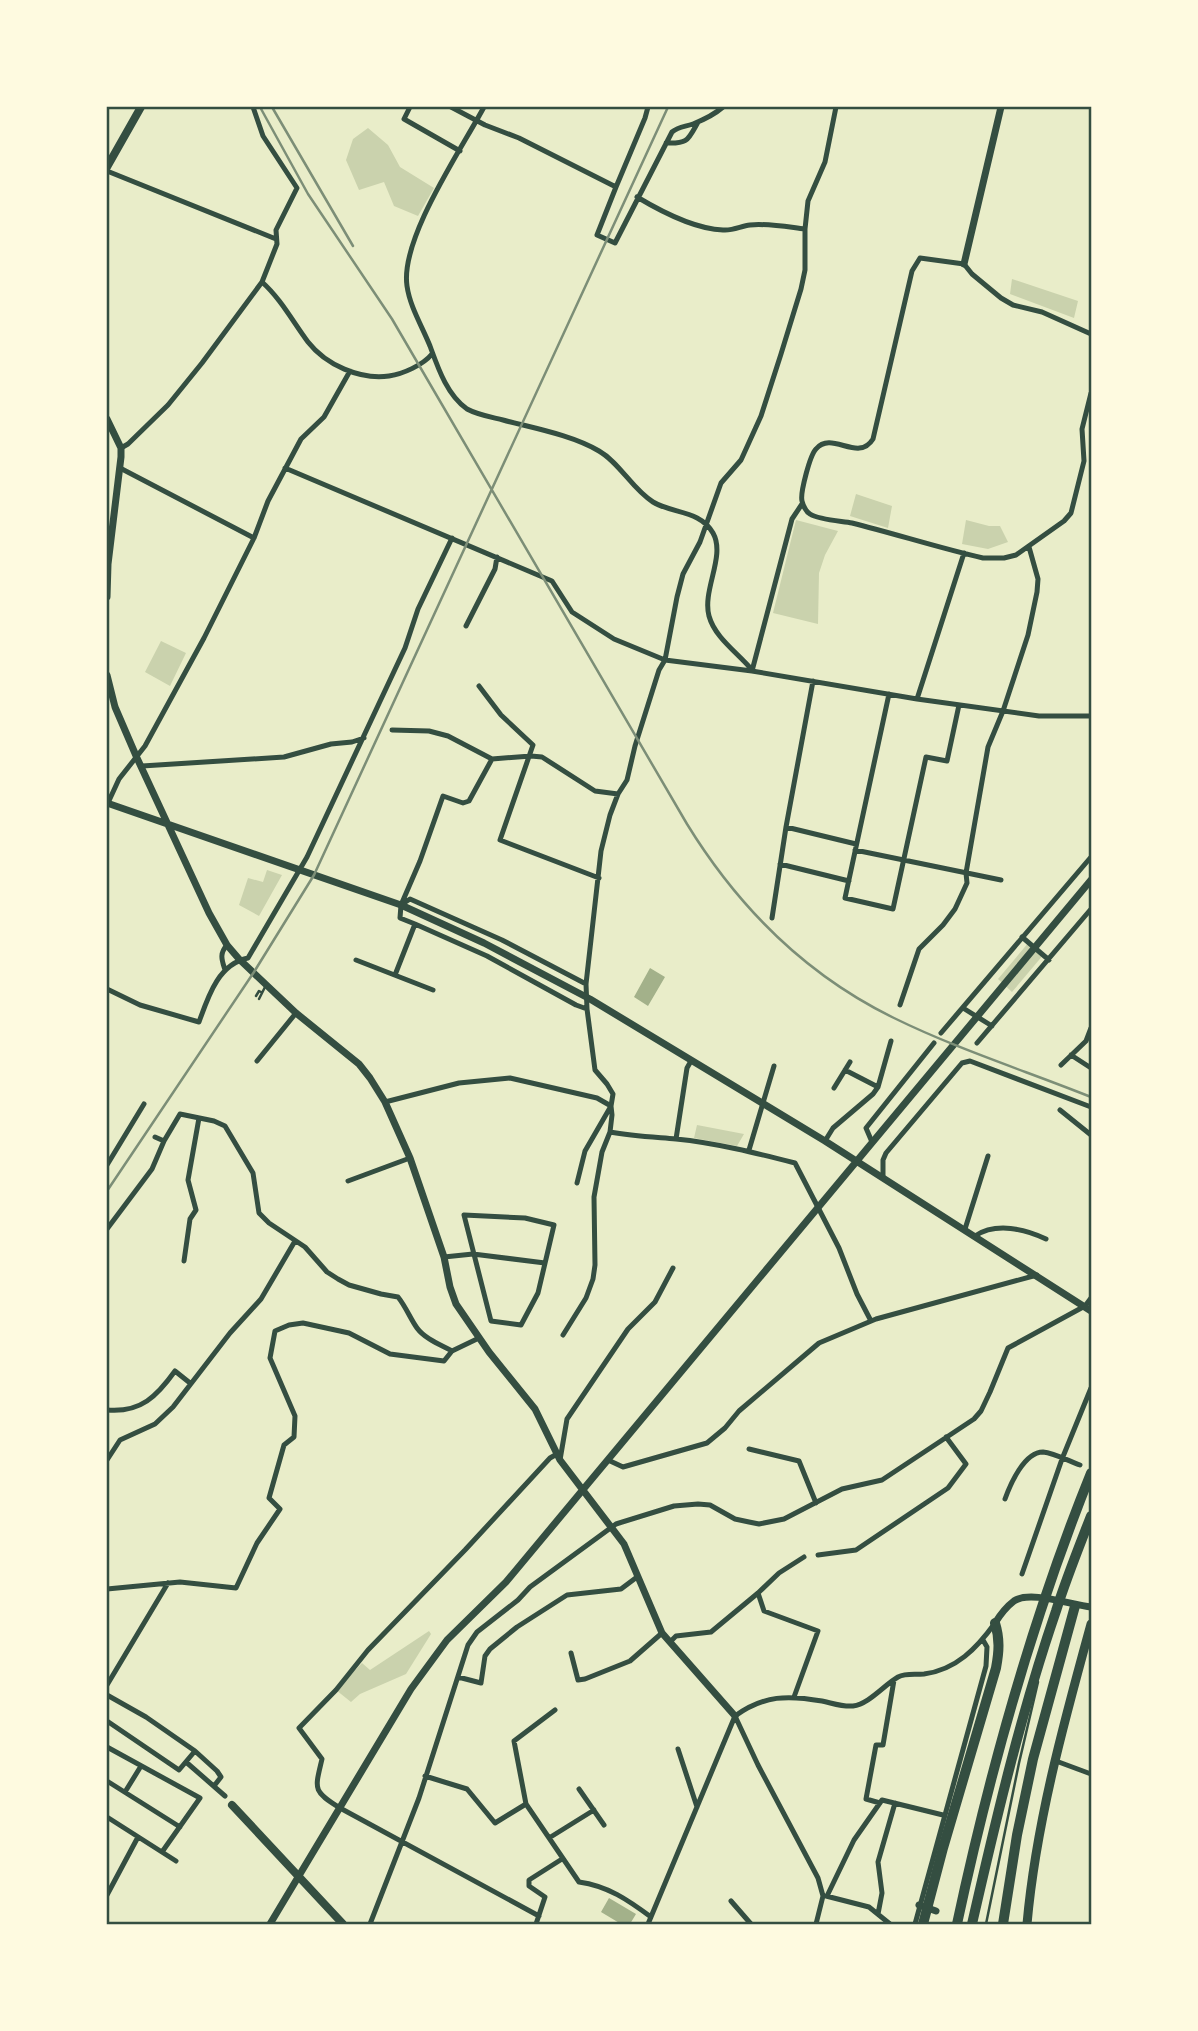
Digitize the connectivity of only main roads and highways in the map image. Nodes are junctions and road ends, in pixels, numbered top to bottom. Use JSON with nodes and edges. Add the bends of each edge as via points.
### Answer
{"nodes":[{"id":1,"x":141,"y":107,"type":"edge"},
{"id":2,"x":107,"y":169,"type":"edge"},
{"id":3,"x":1091,"y":1473,"type":"edge"},
{"id":4,"x":1091,"y":1516,"type":"edge"},
{"id":5,"x":1075,"y":1606,"type":"road end"},
{"id":6,"x":995,"y":1623,"type":"road end"},
{"id":7,"x":1091,"y":1624,"type":"edge"},
{"id":8,"x":232,"y":1805,"type":"dead end"},
{"id":9,"x":343,"y":1924,"type":"edge"},
{"id":10,"x":923,"y":1924,"type":"edge"},
{"id":11,"x":957,"y":1924,"type":"edge"},
{"id":12,"x":972,"y":1924,"type":"edge"},
{"id":13,"x":1003,"y":1924,"type":"edge"},
{"id":14,"x":1027,"y":1924,"type":"edge"}],
"edges":[{"from":1,"to":2,"type":"main road"},
{"from":3,"to":11,"type":"highway","via":[[1039,1610],[998,1751]]},
{"from":4,"to":12,"type":"highway","via":[[1063,1589],[1003,1788]]},
{"from":5,"to":13,"type":"highway","via":[[1045,1711]]},
{"from":6,"to":10,"type":"highway","via":[[1000,1650],[996,1668]]},
{"from":7,"to":14,"type":"main road","via":[[1039,1834]]},
{"from":8,"to":9,"type":"main road"}]}
